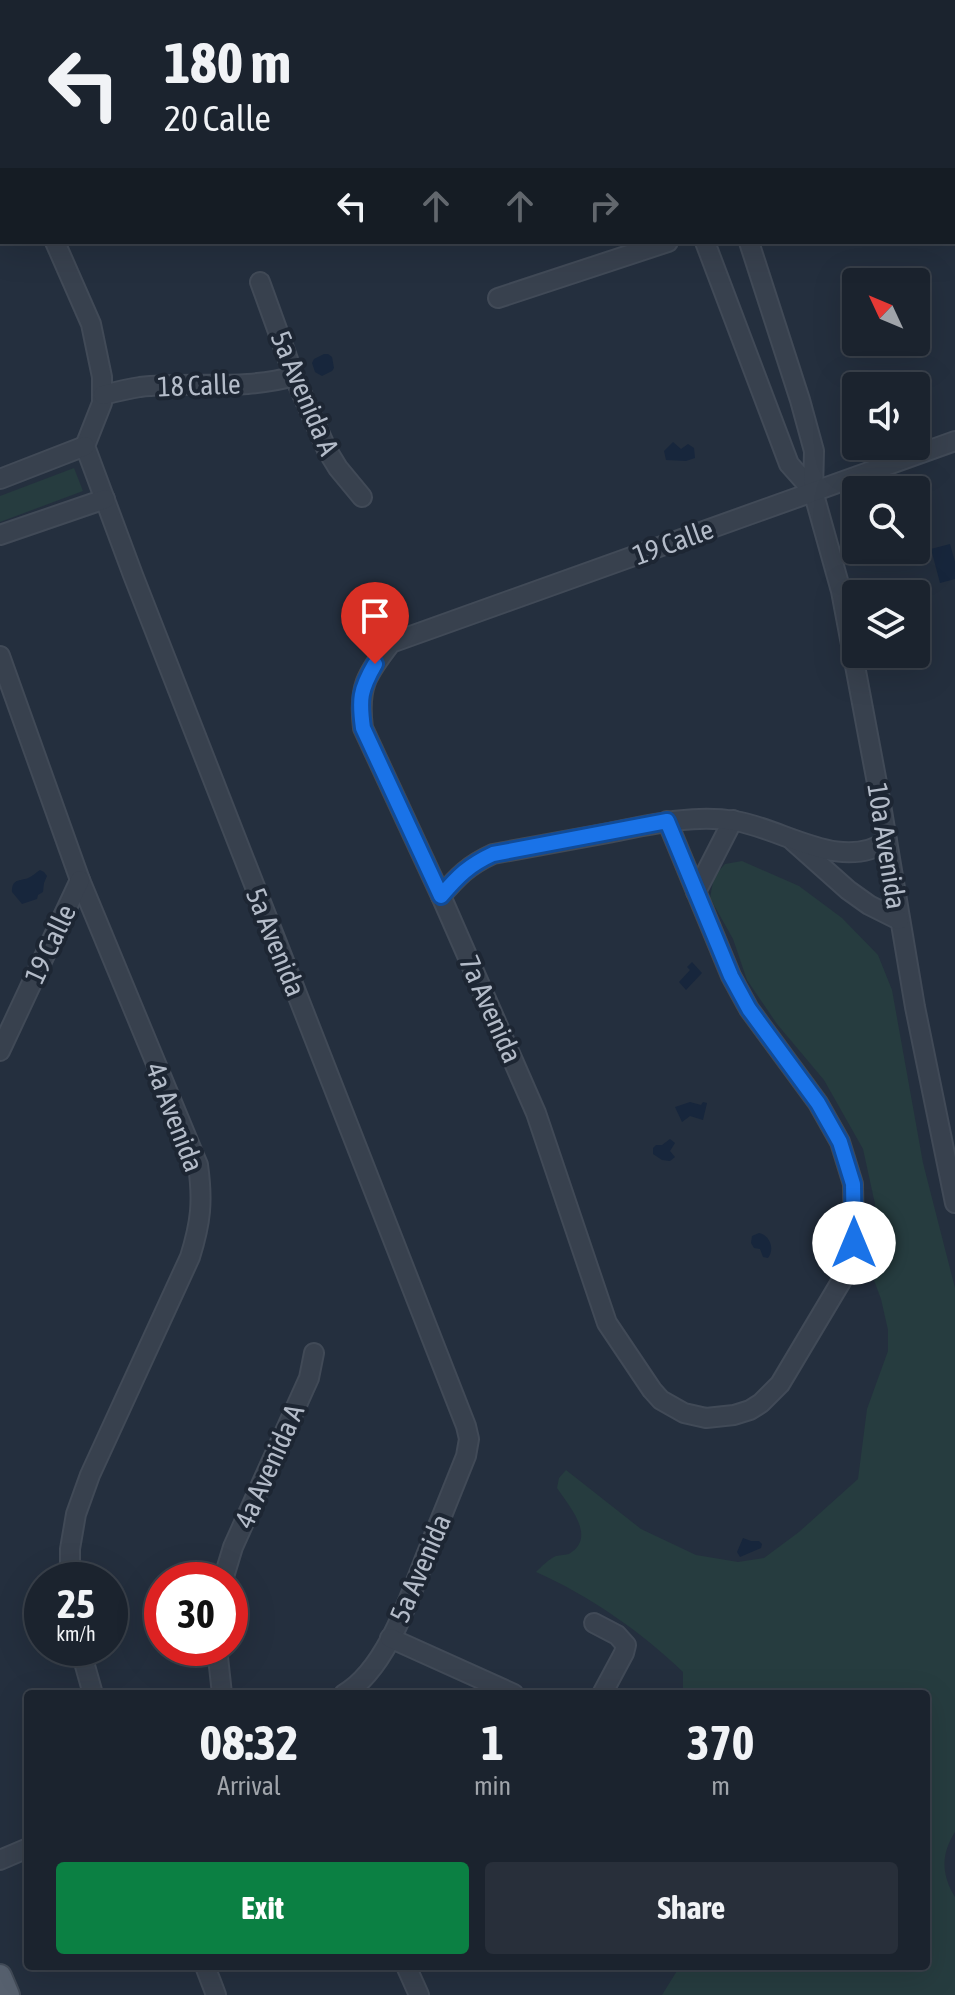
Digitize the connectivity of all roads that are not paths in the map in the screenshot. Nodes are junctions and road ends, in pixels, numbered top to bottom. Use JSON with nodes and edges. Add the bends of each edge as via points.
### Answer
{"nodes":[{"id":1,"x":56,"y":244,"type":"edge"},
{"id":2,"x":662,"y":244,"type":"edge"},
{"id":3,"x":706,"y":244,"type":"edge"},
{"id":4,"x":750,"y":244,"type":"edge"},
{"id":5,"x":260,"y":282,"type":"dead end"},
{"id":6,"x":498,"y":298,"type":"dead end"},
{"id":7,"x":294,"y":376,"type":"junction"},
{"id":8,"x":103,"y":395,"type":"junction"},
{"id":9,"x":955,"y":441,"type":"edge"},
{"id":10,"x":85,"y":446,"type":"junction"},
{"id":11,"x":0,"y":479,"type":"edge"},
{"id":12,"x":813,"y":491,"type":"junction"},
{"id":13,"x":362,"y":497,"type":"dead end"},
{"id":14,"x":105,"y":499,"type":"junction"},
{"id":15,"x":0,"y":535,"type":"edge"},
{"id":16,"x":391,"y":643,"type":"joint"},
{"id":17,"x":0,"y":656,"type":"edge"},
{"id":18,"x":733,"y":820,"type":"junction"},
{"id":19,"x":667,"y":821,"type":"junction"},
{"id":20,"x":790,"y":839,"type":"junction"},
{"id":21,"x":887,"y":841,"type":"junction"},
{"id":22,"x":80,"y":880,"type":"junction"},
{"id":23,"x":696,"y":892,"type":"junction"},
{"id":24,"x":441,"y":896,"type":"junction"},
{"id":25,"x":899,"y":920,"type":"junction"},
{"id":26,"x":0,"y":1051,"type":"edge"},
{"id":27,"x":955,"y":1203,"type":"edge"},
{"id":28,"x":314,"y":1353,"type":"dead end"},
{"id":29,"x":70,"y":1562,"type":"edge"},
{"id":30,"x":228,"y":1562,"type":"edge"},
{"id":31,"x":594,"y":1623,"type":"dead end"},
{"id":32,"x":390,"y":1638,"type":"junction"},
{"id":33,"x":85,"y":1666,"type":"edge"},
{"id":34,"x":219,"y":1666,"type":"edge"},
{"id":35,"x":92,"y":1690,"type":"edge"},
{"id":36,"x":222,"y":1690,"type":"edge"},
{"id":37,"x":352,"y":1690,"type":"edge"},
{"id":38,"x":505,"y":1690,"type":"edge"},
{"id":39,"x":604,"y":1690,"type":"edge"},
{"id":40,"x":24,"y":1850,"type":"edge"},
{"id":41,"x":0,"y":1860,"type":"edge"},
{"id":42,"x":207,"y":1970,"type":"edge"},
{"id":43,"x":408,"y":1970,"type":"edge"},
{"id":44,"x":0,"y":1976,"type":"edge"},
{"id":45,"x":418,"y":1992,"type":"edge"},
{"id":46,"x":8,"y":1995,"type":"edge"},
{"id":47,"x":216,"y":1995,"type":"edge"},
{"id":48,"x":436,"y":1995,"type":"edge"}],
"edges":[{"from":1,"to":8,"type":"street","via":[[91,324]]},
{"from":2,"to":6,"type":"street"},
{"from":3,"to":12,"type":"street","name":"10a Avenida","via":[[789,464]]},
{"from":4,"to":12,"type":"street","name":"10a Avenida","via":[[814,451]]},
{"from":5,"to":7,"type":"street","name":"5a Avenida A"},
{"from":7,"to":8,"type":"street","name":"18 Calle","via":[[226,386],[139,387]]},
{"from":7,"to":13,"type":"street","name":"5a Avenida A","via":[[327,450]]},
{"from":8,"to":10,"type":"street"},
{"from":9,"to":12,"type":"street","name":"19 Calle"},
{"from":10,"to":11,"type":"street"},
{"from":10,"to":14,"type":"street","name":"5a Avenida"},
{"from":12,"to":16,"type":"street","name":"19 Calle"},
{"from":12,"to":21,"type":"street","name":"10a Avenida","via":[[841,591]]},
{"from":14,"to":15,"type":"street"},
{"from":14,"to":32,"type":"street","name":"5a Avenida","via":[[466,1426],[466,1456]]},
{"from":16,"to":24,"type":"street","name":"7a Avenida","via":[[363,686],[363,728]]},
{"from":17,"to":22,"type":"street","name":"4a Avenida"},
{"from":18,"to":19,"type":"street"},
{"from":18,"to":20,"type":"street"},
{"from":18,"to":23,"type":"street"},
{"from":19,"to":23,"type":"street","name":"7a Avenida"},
{"from":19,"to":24,"type":"street","via":[[493,854],[474,863]]},
{"from":20,"to":21,"type":"street","via":[[842,852],[874,849]]},
{"from":20,"to":25,"type":"street","via":[[848,890]]},
{"from":21,"to":25,"type":"street","name":"10a Avenida"},
{"from":22,"to":26,"type":"street","name":"19 Calle"},
{"from":22,"to":29,"type":"street","name":"4a Avenida","via":[[198,1165],[202,1193],[190,1257],[85,1488]]},
{"from":23,"to":24,"type":"street","name":"7a Avenida","via":[[749,1009],[840,1142],[853,1184],[854,1230],[842,1280],[780,1384],[750,1410],[706,1418],[661,1400],[607,1323],[536,1113]]},
{"from":25,"to":27,"type":"street","name":"10a Avenida"},
{"from":28,"to":30,"type":"street","name":"4a Avenida A","via":[[309,1378]]},
{"from":31,"to":39,"type":"street","via":[[626,1645]]},
{"from":32,"to":37,"type":"street","name":"5a Avenida"},
{"from":32,"to":38,"type":"street"},
{"from":33,"to":35,"type":"street"},
{"from":34,"to":36,"type":"street"},
{"from":40,"to":41,"type":"street"},
{"from":42,"to":47,"type":"street"},
{"from":43,"to":45,"type":"street"},
{"from":44,"to":46,"type":"main road"},
{"from":45,"to":48,"type":"street"}]}
